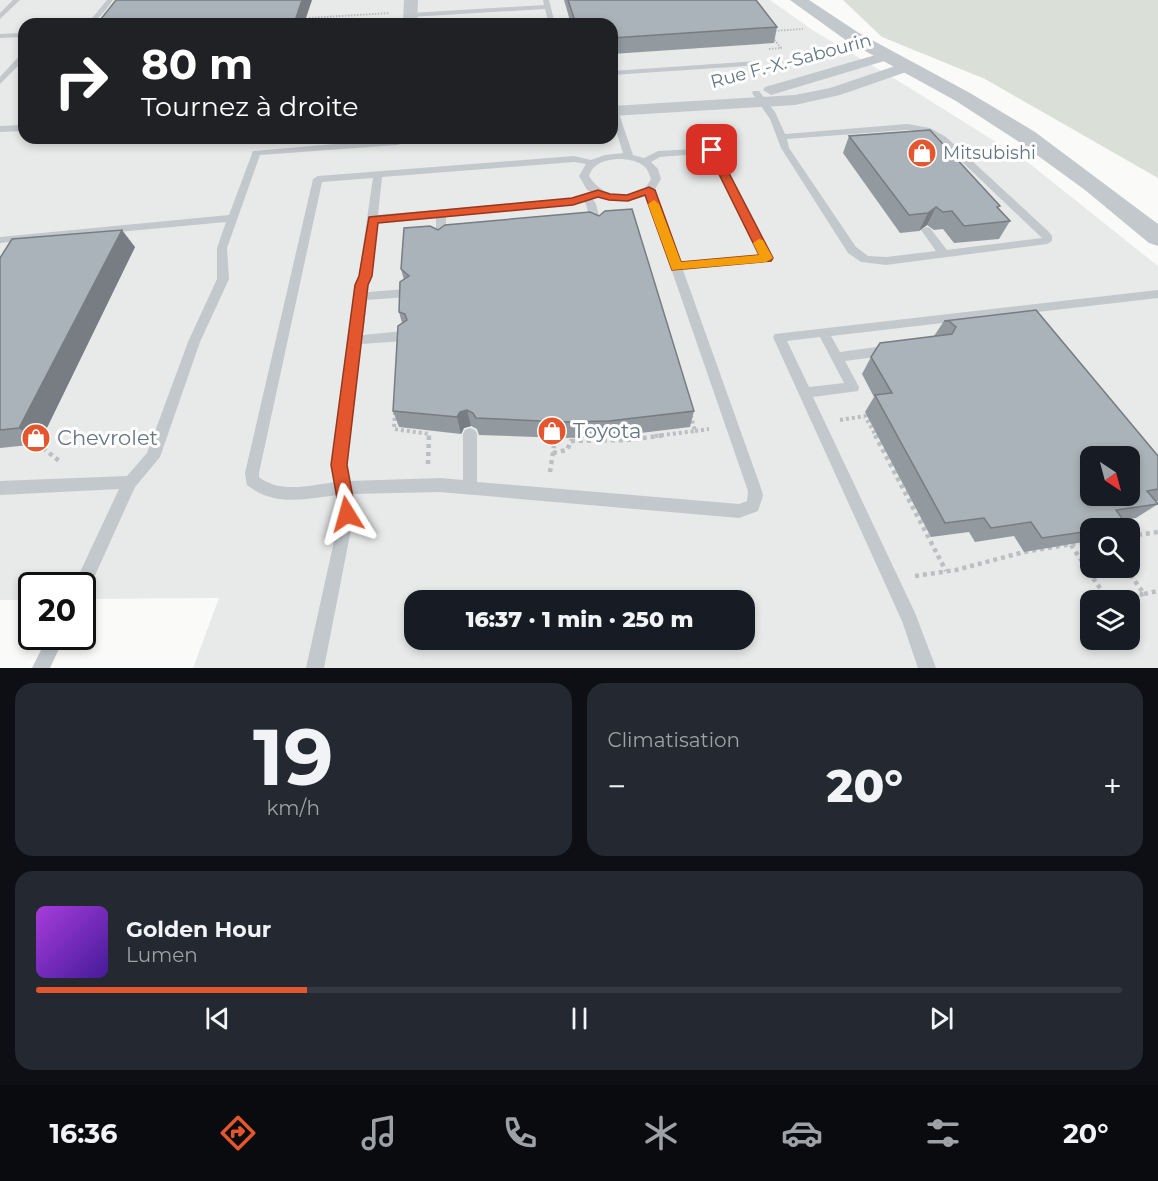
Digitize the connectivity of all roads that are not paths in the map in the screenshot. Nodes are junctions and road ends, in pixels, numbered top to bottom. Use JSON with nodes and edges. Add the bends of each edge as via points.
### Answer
{"nodes":[{"id":1,"x":17,"y":0,"type":"edge"},
{"id":2,"x":110,"y":0,"type":"edge"},
{"id":3,"x":411,"y":0,"type":"edge"},
{"id":4,"x":798,"y":0,"type":"edge"},
{"id":5,"x":547,"y":4,"type":"edge"},
{"id":6,"x":0,"y":16,"type":"edge"},
{"id":7,"x":95,"y":18,"type":"edge"},
{"id":8,"x":410,"y":18,"type":"edge"},
{"id":9,"x":427,"y":18,"type":"edge"},
{"id":10,"x":18,"y":35,"type":"edge"},
{"id":11,"x":0,"y":36,"type":"edge"},
{"id":12,"x":886,"y":56,"type":"junction"},
{"id":13,"x":758,"y":63,"type":"dead end"},
{"id":14,"x":16,"y":64,"type":"joint"},
{"id":15,"x":0,"y":65,"type":"edge"},
{"id":16,"x":907,"y":68,"type":"junction"},
{"id":17,"x":18,"y":71,"type":"edge"},
{"id":18,"x":9,"y":72,"type":"junction"},
{"id":19,"x":618,"y":73,"type":"edge"},
{"id":20,"x":0,"y":82,"type":"edge"},
{"id":21,"x":760,"y":98,"type":"junction"},
{"id":22,"x":618,"y":111,"type":"edge"},
{"id":23,"x":618,"y":125,"type":"edge"},
{"id":24,"x":18,"y":128,"type":"edge"},
{"id":25,"x":0,"y":129,"type":"edge"},
{"id":26,"x":782,"y":137,"type":"junction"},
{"id":27,"x":371,"y":144,"type":"edge"},
{"id":28,"x":629,"y":157,"type":"junction"},
{"id":29,"x":644,"y":162,"type":"junction"},
{"id":30,"x":592,"y":163,"type":"junction"},
{"id":31,"x":378,"y":175,"type":"junction"},
{"id":32,"x":649,"y":190,"type":"junction"},
{"id":33,"x":598,"y":193,"type":"junction"},
{"id":34,"x":587,"y":199,"type":"junction"},
{"id":35,"x":441,"y":213,"type":"junction"},
{"id":36,"x":233,"y":218,"type":"junction"},
{"id":37,"x":373,"y":219,"type":"junction"},
{"id":38,"x":597,"y":229,"type":"edge"},
{"id":39,"x":926,"y":230,"type":"edge"},
{"id":40,"x":1158,"y":237,"type":"edge"},
{"id":41,"x":0,"y":240,"type":"edge"},
{"id":42,"x":441,"y":243,"type":"edge"},
{"id":43,"x":945,"y":255,"type":"junction"},
{"id":44,"x":676,"y":267,"type":"junction"},
{"id":45,"x":406,"y":293,"type":"edge"},
{"id":46,"x":1158,"y":294,"type":"edge"},
{"id":47,"x":360,"y":297,"type":"junction"},
{"id":48,"x":824,"y":332,"type":"junction"},
{"id":49,"x":404,"y":336,"type":"edge"},
{"id":50,"x":354,"y":340,"type":"junction"},
{"id":51,"x":904,"y":349,"type":"edge"},
{"id":52,"x":837,"y":357,"type":"junction"},
{"id":53,"x":805,"y":393,"type":"junction"},
{"id":54,"x":470,"y":434,"type":"edge"},
{"id":55,"x":130,"y":482,"type":"junction"},
{"id":56,"x":0,"y":488,"type":"edge"},
{"id":57,"x":344,"y":488,"type":"junction"},
{"id":58,"x":470,"y":488,"type":"junction"},
{"id":59,"x":87,"y":572,"type":"edge"},
{"id":60,"x":50,"y":650,"type":"edge"},
{"id":61,"x":41,"y":668,"type":"edge"},
{"id":62,"x":315,"y":668,"type":"edge"},
{"id":63,"x":927,"y":668,"type":"edge"}],
"edges":[{"from":1,"to":6,"type":"lane"},
{"from":2,"to":7,"type":"lane"},
{"from":3,"to":8,"type":"street"},
{"from":4,"to":12,"type":"street"},
{"from":5,"to":9,"type":"lane"},
{"from":10,"to":11,"type":"lane"},
{"from":12,"to":16,"type":"street"},
{"from":12,"to":21,"type":"street","name":"Rue F.-X.-Sabourin"},
{"from":13,"to":19,"type":"lane"},
{"from":14,"to":15,"type":"lane"},
{"from":14,"to":18,"type":"lane"},
{"from":16,"to":21,"type":"street","name":"Rue F.-X.-Sabourin","via":[[823,95]]},
{"from":16,"to":40,"type":"street","via":[[1028,137]]},
{"from":17,"to":18,"type":"lane"},
{"from":18,"to":20,"type":"lane"},
{"from":21,"to":22,"type":"street","name":"Rue F.-X.-Sabourin"},
{"from":21,"to":26,"type":"lane","via":[[778,122]]},
{"from":23,"to":28,"type":"lane"},
{"from":24,"to":25,"type":"lane"},
{"from":26,"to":43,"type":"lane","via":[[785,148],[855,253],[876,262]]},
{"from":26,"to":43,"type":"lane","via":[[907,127],[927,130],[951,145],[1048,239],[1042,244]]},
{"from":27,"to":36,"type":"lane","via":[[256,153]]},
{"from":28,"to":29,"type":"lane"},
{"from":28,"to":30,"type":"lane","via":[[612,156]]},
{"from":29,"to":32,"type":"lane","via":[[656,177]]},
{"from":29,"to":44,"type":"lane","via":[[658,154],[712,150],[766,258]]},
{"from":30,"to":31,"type":"lane","via":[[574,159]]},
{"from":30,"to":33,"type":"lane","via":[[585,180]]},
{"from":31,"to":37,"type":"lane"},
{"from":31,"to":57,"type":"lane","via":[[318,180],[252,473],[256,484],[272,492]]},
{"from":32,"to":33,"type":"lane","via":[[628,198]]},
{"from":32,"to":44,"type":"lane"},
{"from":33,"to":34,"type":"lane"},
{"from":34,"to":35,"type":"lane"},
{"from":34,"to":38,"type":"lane"},
{"from":35,"to":37,"type":"lane"},
{"from":35,"to":42,"type":"lane"},
{"from":36,"to":41,"type":"lane","via":[[16,243]]},
{"from":36,"to":55,"type":"lane","via":[[222,248],[223,279],[194,342],[153,457]]},
{"from":37,"to":47,"type":"lane"},
{"from":39,"to":43,"type":"lane"},
{"from":44,"to":58,"type":"lane","via":[[755,491],[753,506],[739,511]]},
{"from":45,"to":47,"type":"lane"},
{"from":46,"to":48,"type":"lane"},
{"from":47,"to":50,"type":"lane"},
{"from":48,"to":52,"type":"lane"},
{"from":48,"to":53,"type":"lane","via":[[779,337]]},
{"from":49,"to":50,"type":"lane"},
{"from":50,"to":57,"type":"lane","via":[[339,465]]},
{"from":51,"to":52,"type":"lane"},
{"from":52,"to":53,"type":"lane","via":[[853,387]]},
{"from":53,"to":63,"type":"lane","via":[[909,619]]},
{"from":54,"to":58,"type":"lane"},
{"from":55,"to":56,"type":"lane"},
{"from":55,"to":59,"type":"lane"},
{"from":57,"to":58,"type":"lane"},
{"from":57,"to":62,"type":"lane","via":[[347,514]]},
{"from":60,"to":61,"type":"lane"}]}
